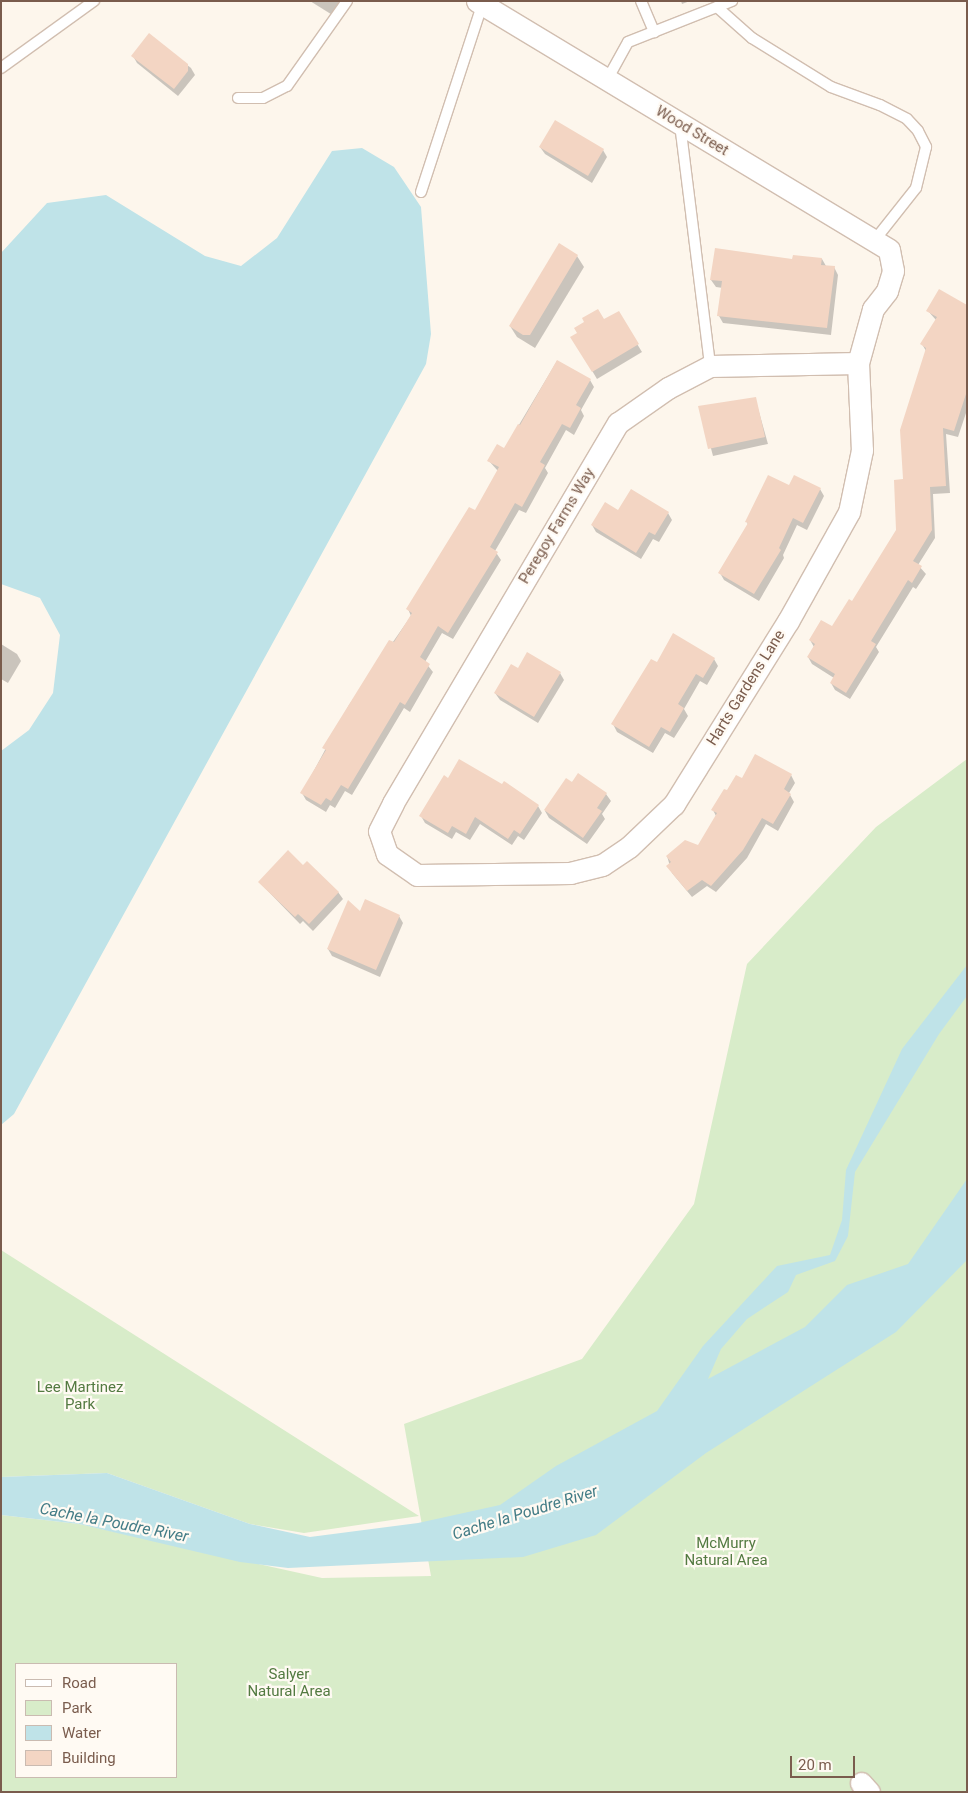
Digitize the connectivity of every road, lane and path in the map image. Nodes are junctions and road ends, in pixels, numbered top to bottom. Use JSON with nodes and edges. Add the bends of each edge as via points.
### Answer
{"nodes":[{"id":1,"x":94,"y":1,"type":"edge"},
{"id":2,"x":347,"y":1,"type":"edge"},
{"id":3,"x":641,"y":1,"type":"edge"},
{"id":4,"x":732,"y":1,"type":"edge"},
{"id":5,"x":480,"y":3,"type":"edge"},
{"id":6,"x":718,"y":7,"type":"junction"},
{"id":7,"x":654,"y":32,"type":"junction"},
{"id":8,"x":1,"y":68,"type":"edge"},
{"id":9,"x":608,"y":80,"type":"junction"},
{"id":10,"x":238,"y":98,"type":"dead end"},
{"id":11,"x":680,"y":124,"type":"junction"},
{"id":12,"x":421,"y":192,"type":"dead end"},
{"id":13,"x":874,"y":241,"type":"junction"},
{"id":14,"x":893,"y":271,"type":"joint"},
{"id":15,"x":858,"y":363,"type":"junction"},
{"id":16,"x":710,"y":366,"type":"junction"},
{"id":17,"x":386,"y":854,"type":"joint"}],
"edges":[{"from":1,"to":8,"type":"lane"},
{"from":2,"to":10,"type":"lane","via":[[287,86],[263,98]]},
{"from":3,"to":7,"type":"lane"},
{"from":4,"to":6,"type":"lane"},
{"from":5,"to":9,"type":"street","name":"Wood Street"},
{"from":5,"to":12,"type":"lane"},
{"from":6,"to":7,"type":"lane"},
{"from":6,"to":13,"type":"lane","via":[[752,38],[830,87],[880,105],[906,119],[918,131],[926,147],[923,170],[916,188]]},
{"from":7,"to":9,"type":"lane","via":[[628,42]]},
{"from":9,"to":11,"type":"street","name":"Wood Street"},
{"from":11,"to":13,"type":"street","name":"Wood Street"},
{"from":11,"to":16,"type":"lane"},
{"from":13,"to":14,"type":"street","name":"Wood Street","via":[[889,250]]},
{"from":14,"to":15,"type":"street","name":"Harts Gardens Lane","via":[[886,291],[873,309]]},
{"from":15,"to":16,"type":"street","name":"Peregoy Farms Way"},
{"from":15,"to":17,"type":"street","name":"Harts Gardens Lane","via":[[862,450],[849,512],[788,621],[674,804],[629,847],[602,866],[571,873],[417,875]]},
{"from":16,"to":17,"type":"street","name":"Peregoy Farms Way","via":[[668,388],[618,423],[393,803],[379,831]]}]}
